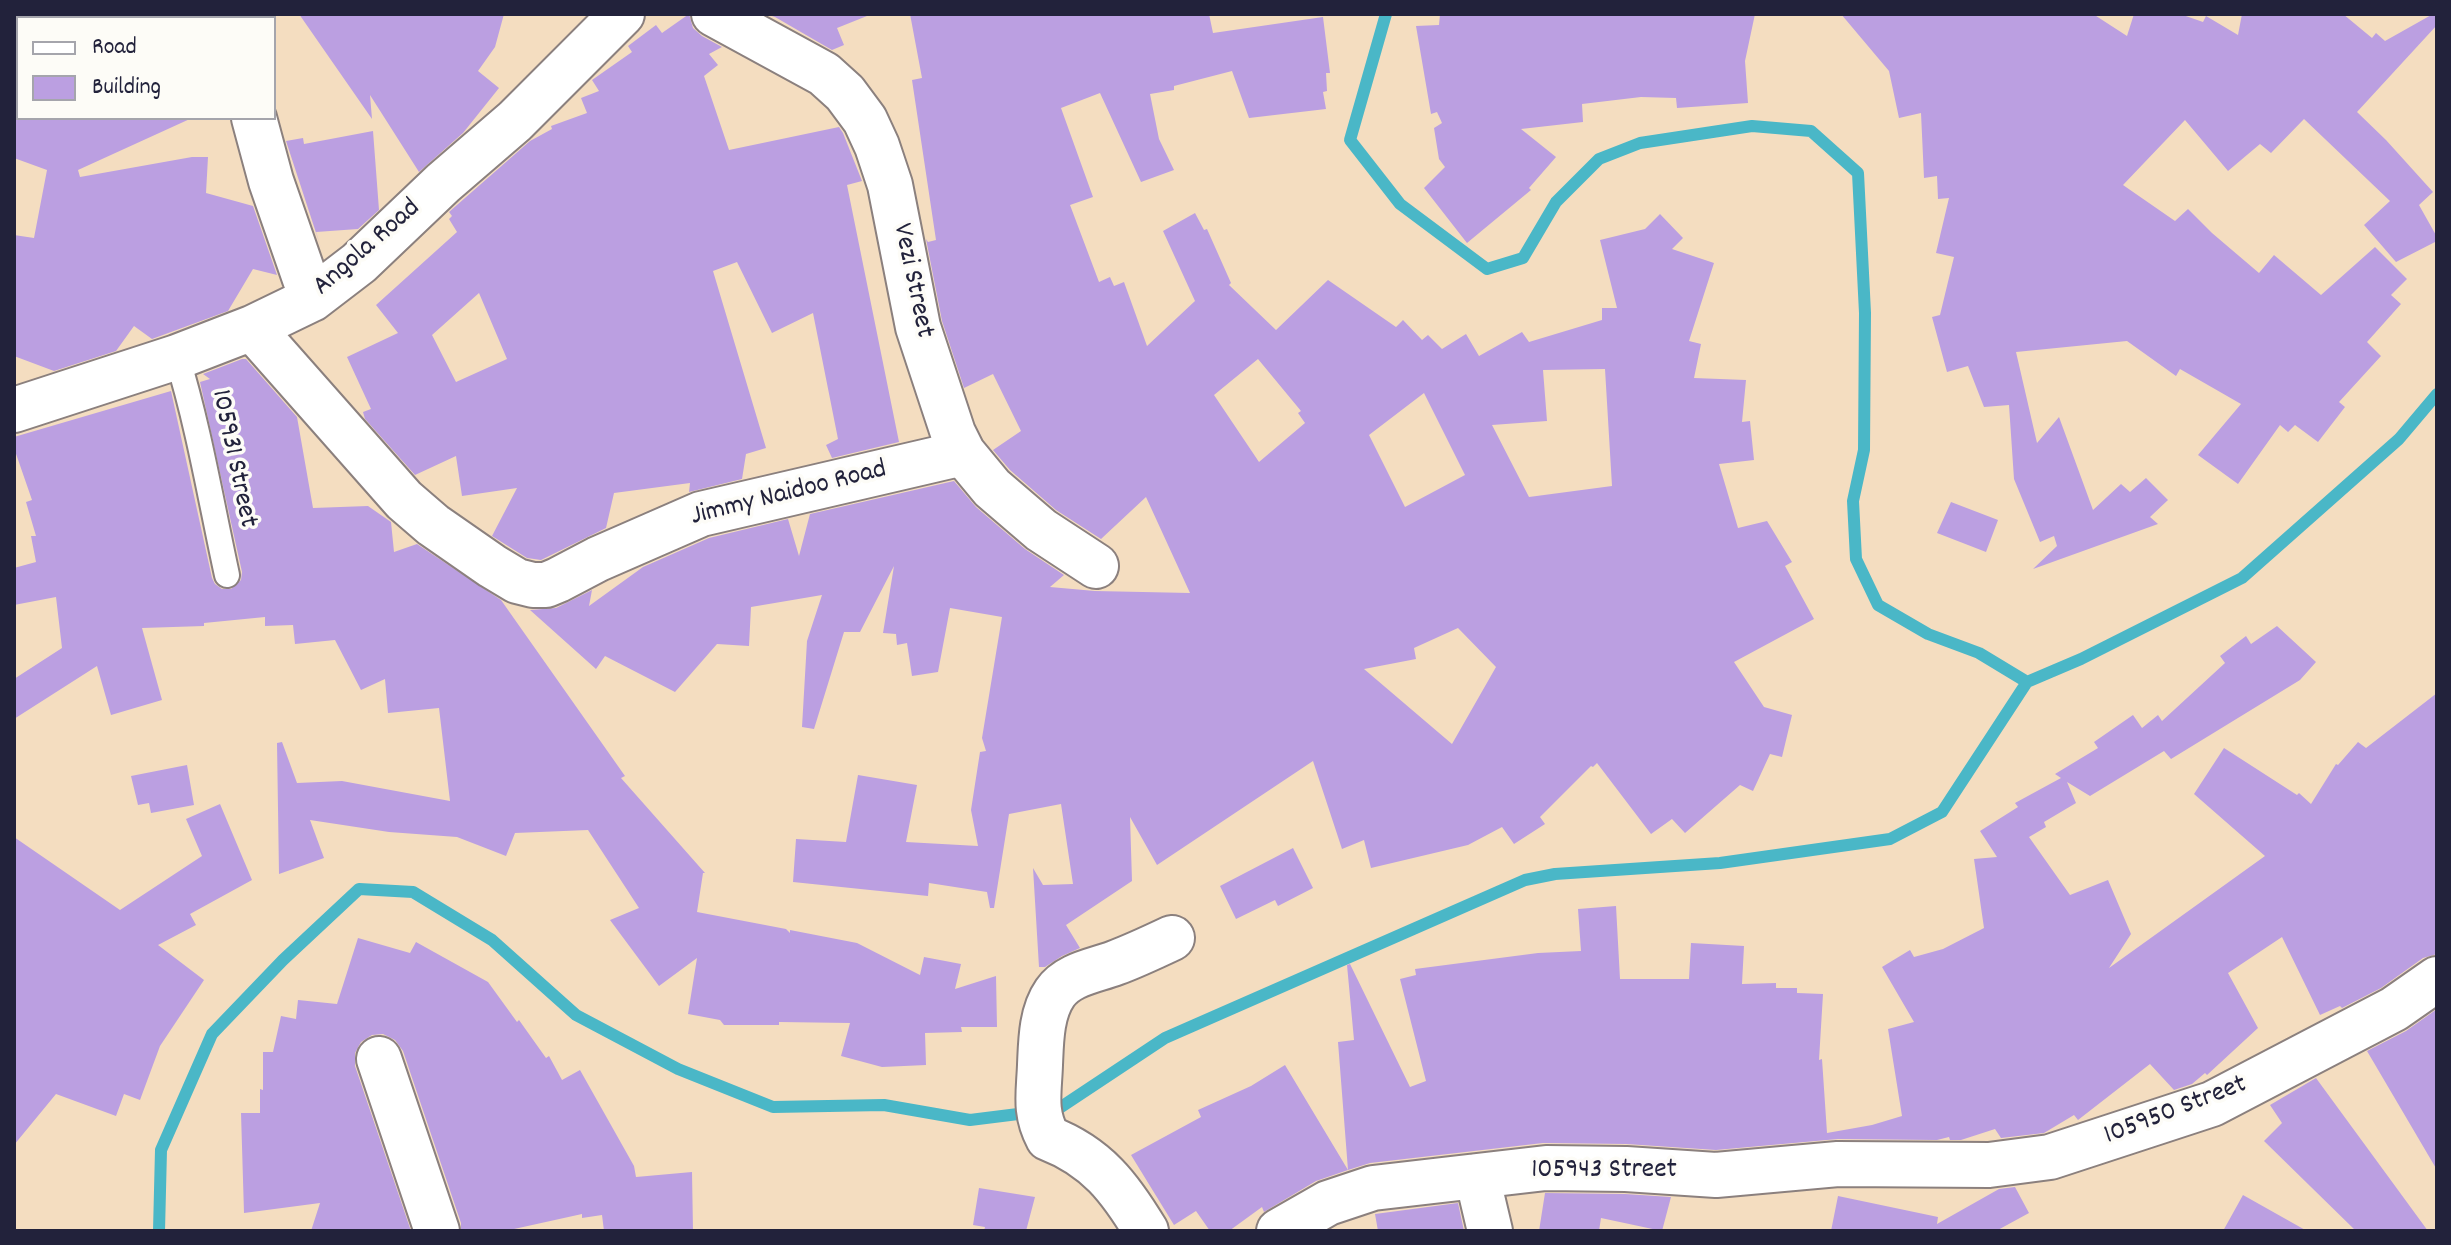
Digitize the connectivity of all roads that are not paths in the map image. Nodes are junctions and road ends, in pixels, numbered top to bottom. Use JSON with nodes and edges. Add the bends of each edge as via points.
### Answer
{"nodes":[{"id":1,"x":622,"y":14,"type":"edge"},
{"id":2,"x":714,"y":14,"type":"edge"},
{"id":3,"x":255,"y":120,"type":"edge"},
{"id":4,"x":312,"y":299,"type":"junction"},
{"id":5,"x":252,"y":328,"type":"junction"},
{"id":6,"x":177,"y":357,"type":"junction"},
{"id":7,"x":14,"y":410,"type":"edge"},
{"id":8,"x":963,"y":453,"type":"junction"},
{"id":9,"x":1096,"y":566,"type":"dead end"},
{"id":10,"x":227,"y":575,"type":"dead end"},
{"id":11,"x":1172,"y":938,"type":"dead end"},
{"id":12,"x":2437,"y":979,"type":"edge"},
{"id":13,"x":379,"y":1059,"type":"dead end"},
{"id":14,"x":1939,"y":1163,"type":"joint"},
{"id":15,"x":1477,"y":1176,"type":"junction"},
{"id":16,"x":437,"y":1231,"type":"edge"},
{"id":17,"x":1146,"y":1231,"type":"edge"},
{"id":18,"x":1279,"y":1231,"type":"edge"},
{"id":19,"x":1490,"y":1231,"type":"edge"}],
"edges":[{"from":1,"to":4,"type":"street","name":"Angola Road","via":[[515,121]]},
{"from":2,"to":8,"type":"street","name":"Vezi Street","via":[[824,74],[865,120],[890,185],[918,327]]},
{"from":3,"to":4,"type":"street"},
{"from":4,"to":5,"type":"street","name":"Angola Road"},
{"from":5,"to":6,"type":"street","name":"Angola Road"},
{"from":5,"to":8,"type":"street","name":"Jimmy Naidoo Road","via":[[404,500],[492,566],[533,585],[558,580],[701,514]]},
{"from":6,"to":7,"type":"street","name":"Angola Road"},
{"from":6,"to":10,"type":"lane","name":"105931 Street","via":[[193,408]]},
{"from":8,"to":9,"type":"street","name":"Vezi Street","via":[[1002,497]]},
{"from":11,"to":17,"type":"street","via":[[1062,984],[1052,996],[1041,1034],[1037,1094],[1048,1138],[1094,1163],[1122,1192]]},
{"from":12,"to":14,"type":"street","name":"105950 Street","via":[[2394,1009],[2212,1104],[2050,1157],[1989,1165]]},
{"from":13,"to":16,"type":"street"},
{"from":14,"to":15,"type":"street","name":"105943 Street","via":[[1838,1164],[1716,1175],[1546,1168]]},
{"from":15,"to":18,"type":"street","name":"105943 Street","via":[[1373,1188],[1328,1203]]},
{"from":15,"to":19,"type":"street"}]}
